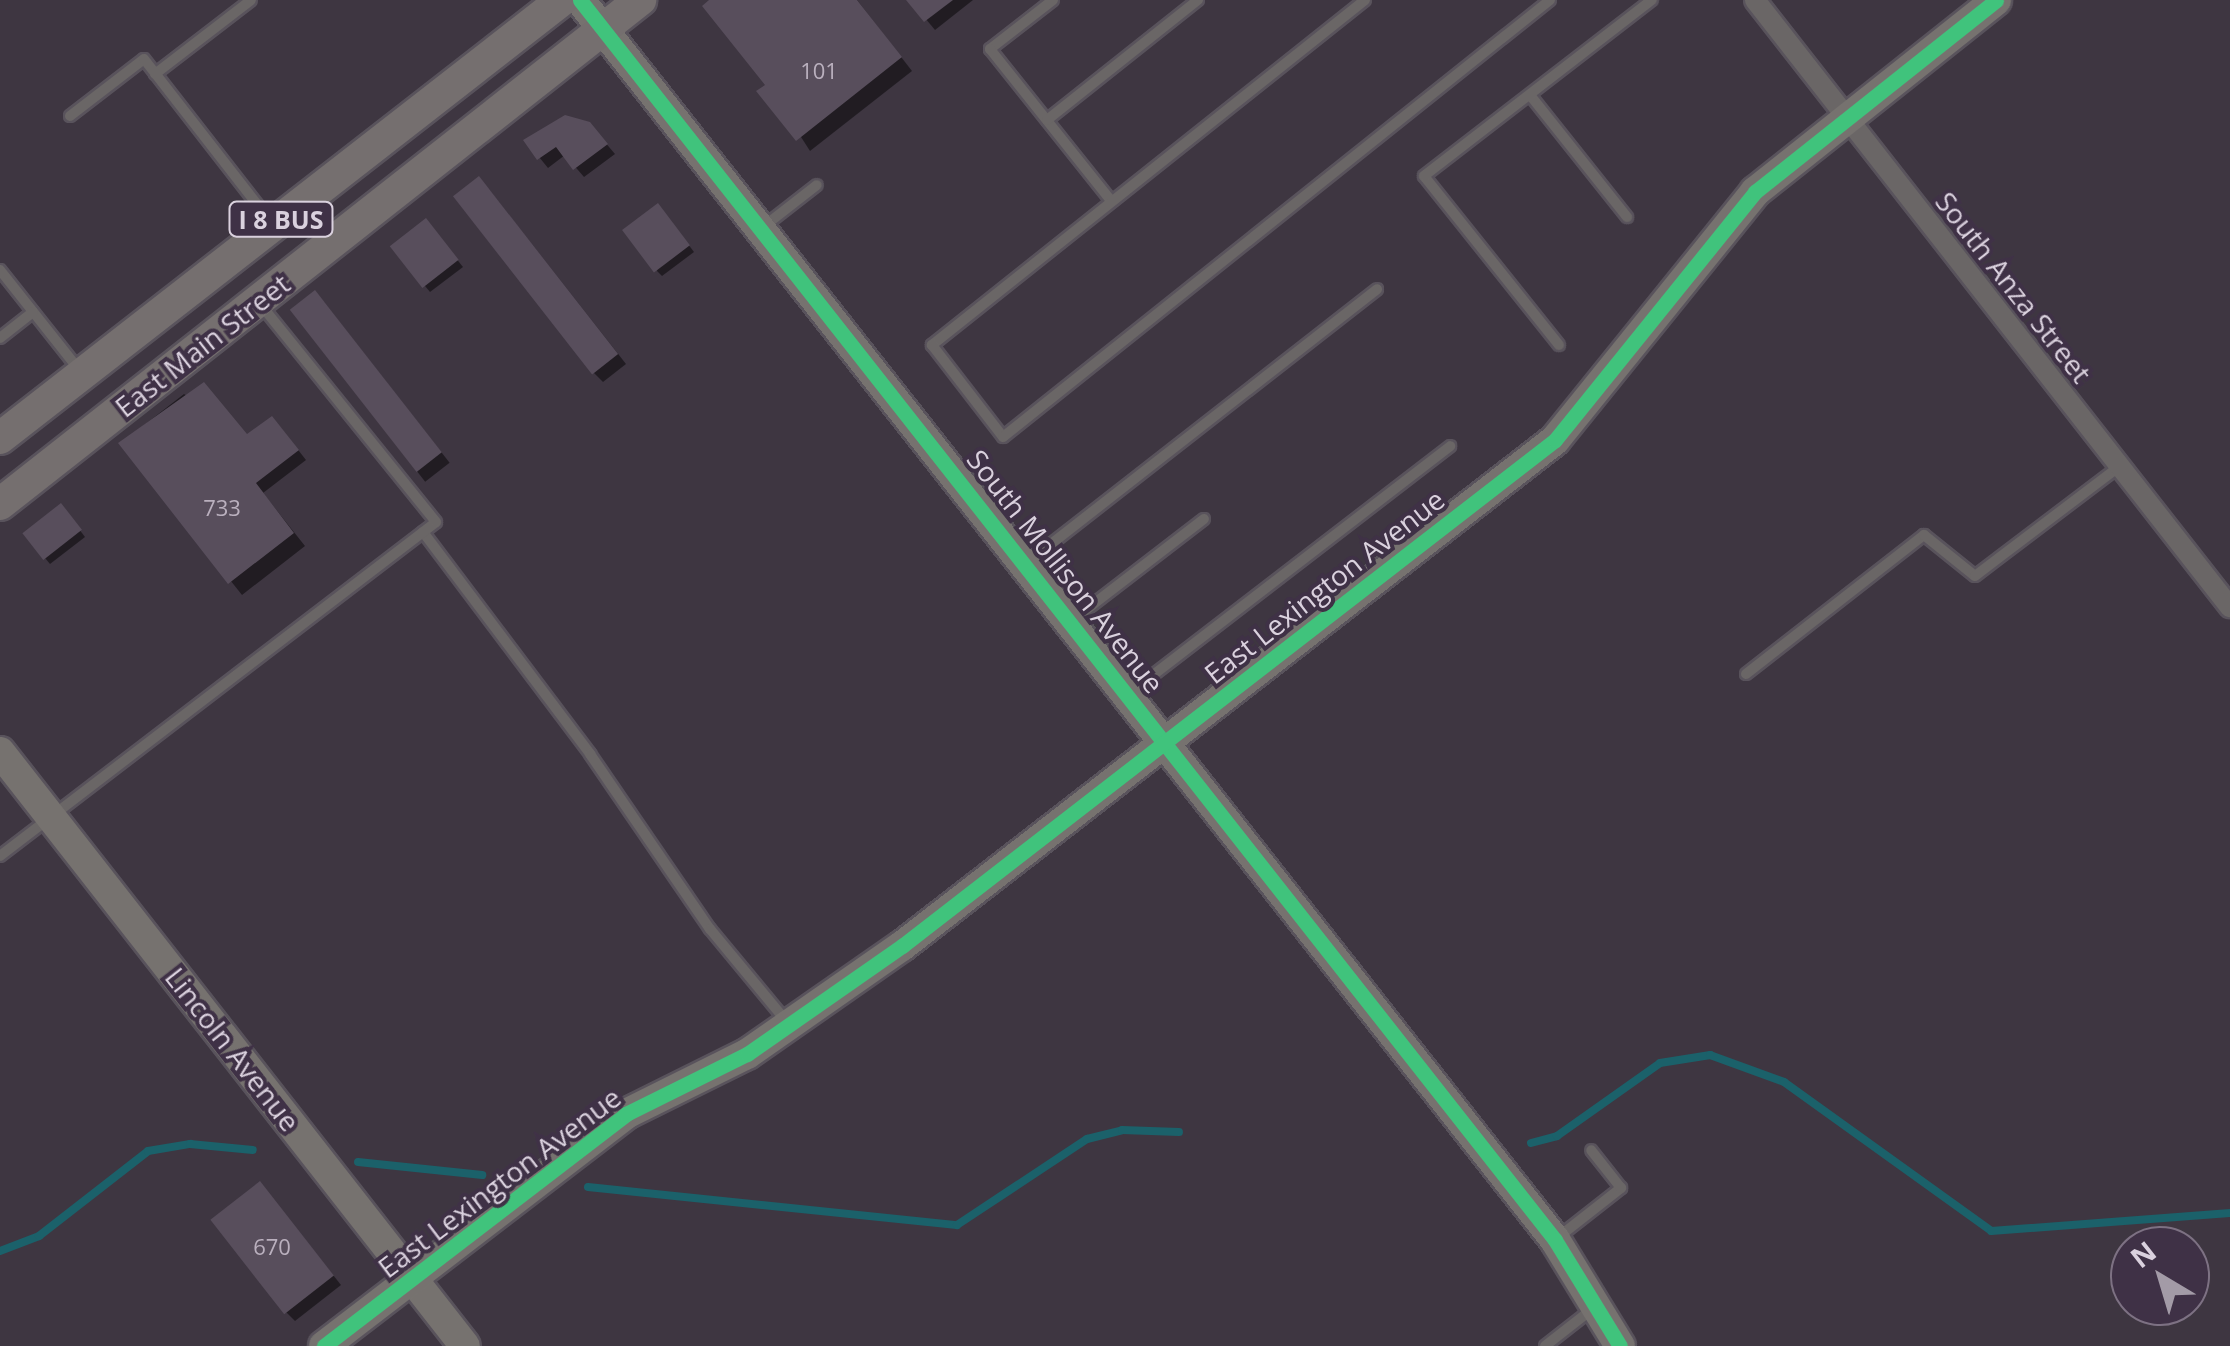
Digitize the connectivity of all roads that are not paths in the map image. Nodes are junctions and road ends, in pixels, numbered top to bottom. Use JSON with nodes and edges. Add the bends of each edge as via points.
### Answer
{"nodes":[{"id":1,"x":250,"y":0,"type":"edge"},
{"id":2,"x":562,"y":0,"type":"edge"},
{"id":3,"x":580,"y":0,"type":"edge"},
{"id":4,"x":640,"y":0,"type":"edge"},
{"id":5,"x":1053,"y":0,"type":"edge"},
{"id":6,"x":1198,"y":0,"type":"edge"},
{"id":7,"x":1365,"y":0,"type":"edge"},
{"id":8,"x":1550,"y":0,"type":"edge"},
{"id":9,"x":1652,"y":0,"type":"edge"},
{"id":10,"x":1755,"y":0,"type":"edge"},
{"id":11,"x":1996,"y":0,"type":"edge"},
{"id":12,"x":603,"y":29,"type":"junction"},
{"id":13,"x":155,"y":74,"type":"junction"},
{"id":14,"x":1530,"y":95,"type":"junction"},
{"id":15,"x":70,"y":116,"type":"dead end"},
{"id":16,"x":1846,"y":117,"type":"junction"},
{"id":17,"x":1047,"y":120,"type":"junction"},
{"id":18,"x":818,"y":185,"type":"dead end"},
{"id":19,"x":1109,"y":198,"type":"junction"},
{"id":20,"x":1627,"y":217,"type":"dead end"},
{"id":21,"x":274,"y":225,"type":"junction"},
{"id":22,"x":763,"y":227,"type":"junction"},
{"id":23,"x":0,"y":270,"type":"edge"},
{"id":24,"x":1377,"y":289,"type":"dead end"},
{"id":25,"x":258,"y":301,"type":"junction"},
{"id":26,"x":33,"y":312,"type":"junction"},
{"id":27,"x":0,"y":338,"type":"edge"},
{"id":28,"x":1559,"y":345,"type":"dead end"},
{"id":29,"x":83,"y":374,"type":"junction"},
{"id":30,"x":114,"y":414,"type":"junction"},
{"id":31,"x":0,"y":438,"type":"edge"},
{"id":32,"x":1450,"y":446,"type":"dead end"},
{"id":33,"x":2120,"y":466,"type":"junction"},
{"id":34,"x":0,"y":504,"type":"edge"},
{"id":35,"x":1204,"y":518,"type":"dead end"},
{"id":36,"x":423,"y":532,"type":"junction"},
{"id":37,"x":1028,"y":562,"type":"junction"},
{"id":38,"x":2226,"y":595,"type":"edge"},
{"id":39,"x":1073,"y":620,"type":"junction"},
{"id":40,"x":1746,"y":674,"type":"dead end"},
{"id":41,"x":1130,"y":692,"type":"junction"},
{"id":42,"x":1167,"y":739,"type":"junction"},
{"id":43,"x":0,"y":752,"type":"edge"},
{"id":44,"x":52,"y":817,"type":"junction"},
{"id":45,"x":0,"y":856,"type":"edge"},
{"id":46,"x":789,"y":1024,"type":"junction"},
{"id":47,"x":1591,"y":1150,"type":"dead end"},
{"id":48,"x":1556,"y":1240,"type":"junction"},
{"id":49,"x":410,"y":1278,"type":"junction"},
{"id":50,"x":1592,"y":1309,"type":"junction"},
{"id":51,"x":324,"y":1346,"type":"edge"},
{"id":52,"x":465,"y":1346,"type":"edge"},
{"id":53,"x":1544,"y":1346,"type":"edge"},
{"id":54,"x":1620,"y":1346,"type":"edge"}],
"edges":[{"from":1,"to":13,"type":"lane"},
{"from":2,"to":21,"type":"main road","name":"East Main Street","number":"I 8 BUS"},
{"from":3,"to":12,"type":"street","name":"South Mollison Avenue"},
{"from":4,"to":12,"type":"main road","name":"East Main Street","number":"I 8 BUS"},
{"from":5,"to":17,"type":"lane","via":[[990,49]]},
{"from":6,"to":17,"type":"lane"},
{"from":7,"to":19,"type":"lane"},
{"from":8,"to":19,"type":"lane","via":[[1003,437],[932,345]]},
{"from":9,"to":14,"type":"lane"},
{"from":10,"to":16,"type":"street","name":"South Anza Street"},
{"from":11,"to":16,"type":"street","name":"East Lexington Avenue"},
{"from":12,"to":22,"type":"street","name":"South Mollison Avenue"},
{"from":12,"to":25,"type":"main road","name":"East Main Street","number":"I 8 BUS"},
{"from":13,"to":15,"type":"lane","via":[[144,60]]},
{"from":13,"to":21,"type":"lane"},
{"from":14,"to":20,"type":"lane"},
{"from":14,"to":28,"type":"lane","via":[[1424,176]]},
{"from":16,"to":33,"type":"street","name":"South Anza Street"},
{"from":16,"to":42,"type":"street","name":"East Lexington Avenue","via":[[1734,215],[1596,396],[1554,440]]},
{"from":17,"to":19,"type":"lane"},
{"from":18,"to":22,"type":"lane"},
{"from":21,"to":29,"type":"main road","name":"East Main Street","number":"I 8 BUS"},
{"from":22,"to":37,"type":"street","name":"South Mollison Avenue"},
{"from":23,"to":26,"type":"lane"},
{"from":24,"to":37,"type":"lane"},
{"from":25,"to":30,"type":"main road","name":"East Main Street","number":"I 8 BUS"},
{"from":25,"to":36,"type":"lane","via":[[436,522]]},
{"from":26,"to":27,"type":"lane"},
{"from":26,"to":29,"type":"lane"},
{"from":29,"to":30,"type":"main road"},
{"from":29,"to":31,"type":"main road","name":"East Main Street","number":"I 8 BUS"},
{"from":30,"to":34,"type":"main road","name":"East Main Street","number":"I 8 BUS"},
{"from":32,"to":41,"type":"lane"},
{"from":33,"to":38,"type":"street","name":"South Anza Street"},
{"from":33,"to":40,"type":"lane","via":[[1975,576],[1924,535]]},
{"from":35,"to":39,"type":"lane"},
{"from":36,"to":44,"type":"lane"},
{"from":36,"to":46,"type":"lane","via":[[590,754],[710,929]]},
{"from":37,"to":39,"type":"street","name":"South Mollison Avenue"},
{"from":39,"to":41,"type":"street","name":"South Mollison Avenue"},
{"from":41,"to":42,"type":"street","name":"South Mollison Avenue"},
{"from":42,"to":46,"type":"street","name":"East Lexington Avenue","via":[[902,946]]},
{"from":42,"to":48,"type":"street","name":"South Mollison Avenue"},
{"from":43,"to":44,"type":"street","name":"Lincoln Avenue"},
{"from":44,"to":45,"type":"lane"},
{"from":44,"to":49,"type":"street","name":"Lincoln Avenue"},
{"from":46,"to":49,"type":"street","name":"East Lexington Avenue","via":[[747,1054],[626,1114]]},
{"from":47,"to":48,"type":"lane","via":[[1621,1188]]},
{"from":48,"to":50,"type":"street","name":"South Mollison Avenue"},
{"from":49,"to":51,"type":"street","name":"East Lexington Avenue"},
{"from":49,"to":52,"type":"street","name":"Lincoln Avenue"},
{"from":50,"to":53,"type":"lane"},
{"from":50,"to":54,"type":"street","name":"South Mollison Avenue"}]}
